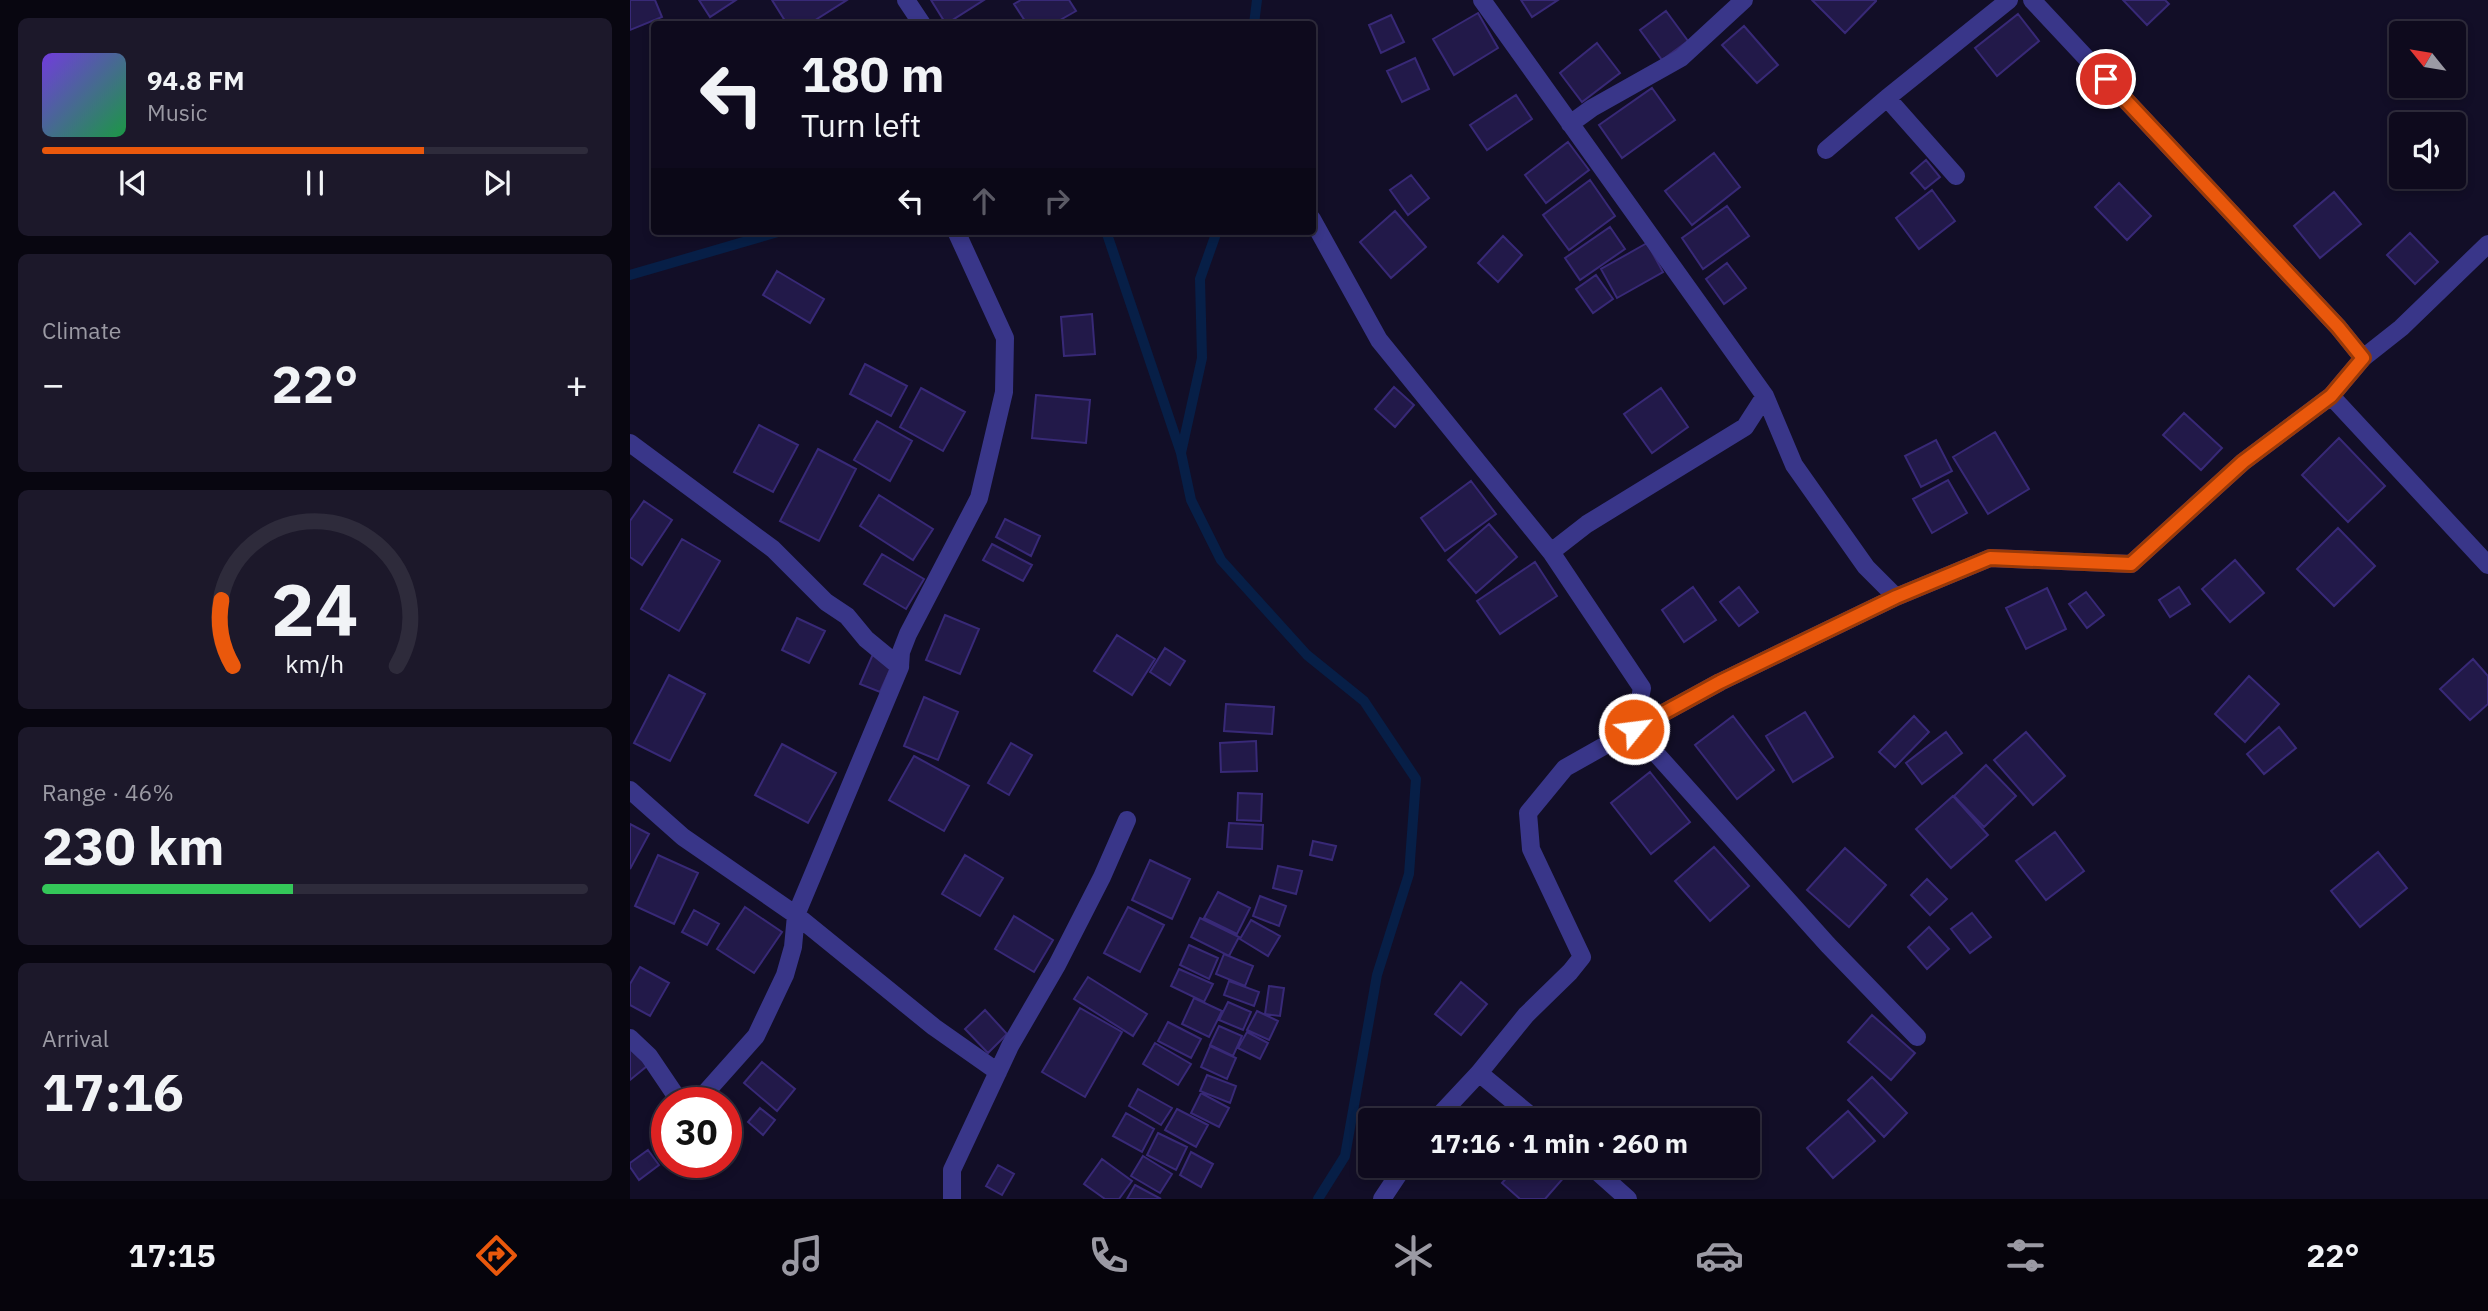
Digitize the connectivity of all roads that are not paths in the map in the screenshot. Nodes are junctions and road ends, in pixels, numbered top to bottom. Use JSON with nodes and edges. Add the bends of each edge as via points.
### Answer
{"nodes":[{"id":1,"x":906,"y":0,"type":"edge"},
{"id":2,"x":1482,"y":0,"type":"edge"},
{"id":3,"x":1745,"y":0,"type":"edge"},
{"id":4,"x":2008,"y":0,"type":"edge"},
{"id":5,"x":2032,"y":0,"type":"edge"},
{"id":6,"x":920,"y":21,"type":"edge"},
{"id":7,"x":1887,"y":98,"type":"junction"},
{"id":8,"x":1570,"y":124,"type":"junction"},
{"id":9,"x":1826,"y":150,"type":"dead end"},
{"id":10,"x":1956,"y":176,"type":"dead end"},
{"id":11,"x":1316,"y":226,"type":"edge"},
{"id":12,"x":958,"y":235,"type":"edge"},
{"id":13,"x":2488,"y":244,"type":"edge"},
{"id":14,"x":2363,"y":358,"type":"junction"},
{"id":15,"x":1765,"y":396,"type":"junction"},
{"id":16,"x":2331,"y":396,"type":"junction"},
{"id":17,"x":630,"y":443,"type":"edge"},
{"id":18,"x":1551,"y":552,"type":"junction"},
{"id":19,"x":2487,"y":564,"type":"edge"},
{"id":20,"x":1896,"y":597,"type":"junction"},
{"id":21,"x":900,"y":667,"type":"junction"},
{"id":22,"x":1634,"y":729,"type":"junction"},
{"id":23,"x":630,"y":790,"type":"edge"},
{"id":24,"x":1127,"y":820,"type":"dead end"},
{"id":25,"x":796,"y":915,"type":"junction"},
{"id":26,"x":1917,"y":1037,"type":"dead end"},
{"id":27,"x":630,"y":1038,"type":"edge"},
{"id":28,"x":998,"y":1072,"type":"junction"},
{"id":29,"x":1479,"y":1073,"type":"junction"},
{"id":30,"x":1446,"y":1108,"type":"edge"},
{"id":31,"x":1521,"y":1108,"type":"edge"},
{"id":32,"x":1396,"y":1178,"type":"edge"},
{"id":33,"x":1604,"y":1178,"type":"edge"},
{"id":34,"x":952,"y":1199,"type":"edge"},
{"id":35,"x":1382,"y":1199,"type":"edge"},
{"id":36,"x":1628,"y":1199,"type":"edge"}],
"edges":[{"from":1,"to":6,"type":"street"},
{"from":2,"to":8,"type":"street"},
{"from":3,"to":8,"type":"street","via":[[1681,58]]},
{"from":4,"to":7,"type":"street"},
{"from":5,"to":14,"type":"street"},
{"from":7,"to":9,"type":"street"},
{"from":7,"to":10,"type":"street"},
{"from":8,"to":15,"type":"street"},
{"from":11,"to":18,"type":"street","via":[[1379,340]]},
{"from":12,"to":21,"type":"street","via":[[1005,338],[1004,392],[979,498],[908,634]]},
{"from":13,"to":14,"type":"street"},
{"from":14,"to":16,"type":"street"},
{"from":15,"to":18,"type":"street","via":[[1745,426],[1587,524]]},
{"from":15,"to":20,"type":"street","via":[[1794,465],[1866,567]]},
{"from":16,"to":19,"type":"street"},
{"from":16,"to":20,"type":"street","via":[[2243,462],[2131,564],[1990,558]]},
{"from":17,"to":21,"type":"street","via":[[773,549]]},
{"from":18,"to":22,"type":"street","via":[[1642,688]]},
{"from":20,"to":22,"type":"street"},
{"from":21,"to":25,"type":"street"},
{"from":22,"to":26,"type":"street"},
{"from":22,"to":29,"type":"street","via":[[1565,768],[1528,813],[1531,849],[1582,957]]},
{"from":23,"to":25,"type":"street","via":[[683,837]]},
{"from":24,"to":28,"type":"street","via":[[1102,877]]},
{"from":25,"to":27,"type":"street","via":[[785,975],[756,1035],[699,1100],[688,1102],[676,1096],[649,1056]]},
{"from":25,"to":28,"type":"street","via":[[934,1027]]},
{"from":28,"to":34,"type":"street","via":[[952,1170]]},
{"from":29,"to":30,"type":"street"},
{"from":29,"to":31,"type":"street"},
{"from":32,"to":35,"type":"street"},
{"from":33,"to":36,"type":"street"}]}
